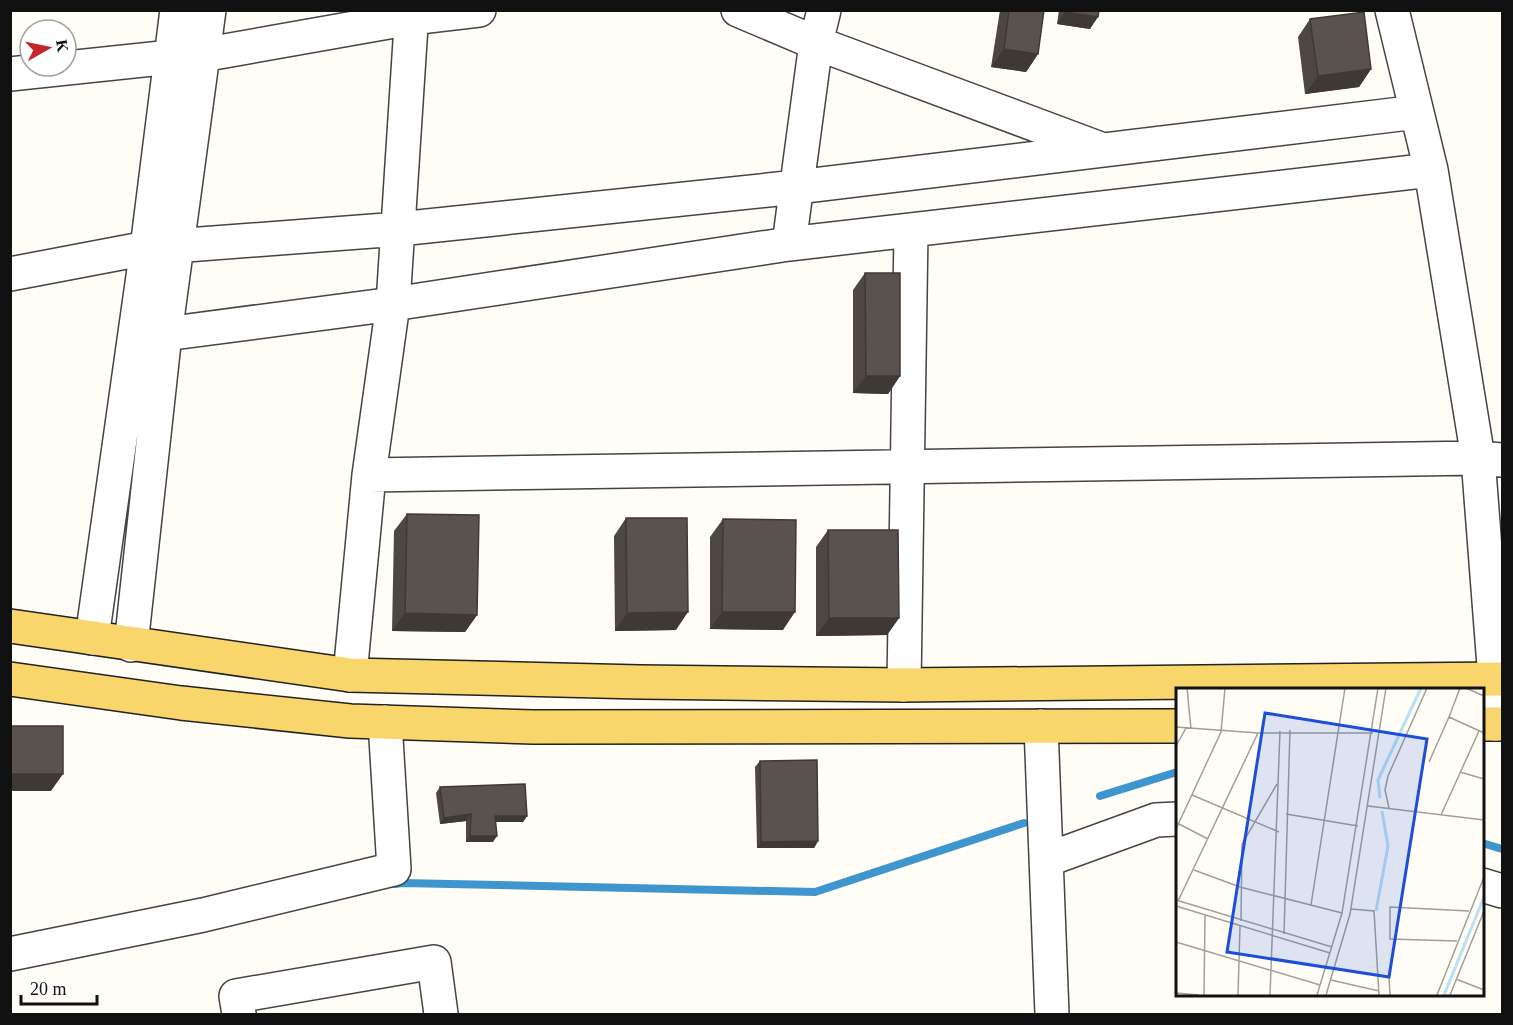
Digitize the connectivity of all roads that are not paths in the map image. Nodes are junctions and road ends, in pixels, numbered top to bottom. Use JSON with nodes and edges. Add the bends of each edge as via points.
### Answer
{"nodes":[{"id":1,"x":177,"y":10,"type":"edge"},
{"id":2,"x":209,"y":10,"type":"edge"},
{"id":3,"x":479,"y":10,"type":"edge"},
{"id":4,"x":738,"y":10,"type":"edge"},
{"id":5,"x":824,"y":10,"type":"edge"},
{"id":6,"x":1392,"y":10,"type":"edge"},
{"id":7,"x":411,"y":14,"type":"edge"},
{"id":8,"x":816,"y":42,"type":"junction"},
{"id":9,"x":186,"y":56,"type":"junction"},
{"id":10,"x":10,"y":74,"type":"edge"},
{"id":11,"x":1417,"y":112,"type":"junction"},
{"id":12,"x":1101,"y":149,"type":"junction"},
{"id":13,"x":1431,"y":170,"type":"junction"},
{"id":14,"x":796,"y":187,"type":"junction"},
{"id":15,"x":399,"y":229,"type":"junction"},
{"id":16,"x":911,"y":231,"type":"junction"},
{"id":17,"x":789,"y":244,"type":"junction"},
{"id":18,"x":161,"y":247,"type":"junction"},
{"id":19,"x":10,"y":274,"type":"edge"},
{"id":20,"x":393,"y":304,"type":"junction"},
{"id":21,"x":165,"y":334,"type":"junction"},
{"id":22,"x":1490,"y":459,"type":"edge"},
{"id":23,"x":909,"y":466,"type":"junction"},
{"id":24,"x":369,"y":475,"type":"junction"},
{"id":25,"x":10,"y":626,"type":"edge"},
{"id":26,"x":92,"y":638,"type":"junction"},
{"id":27,"x":131,"y":645,"type":"junction"},
{"id":28,"x":350,"y":675,"type":"junction"},
{"id":29,"x":10,"y":679,"type":"edge"},
{"id":30,"x":1499,"y":679,"type":"edge"},
{"id":31,"x":904,"y":685,"type":"junction"},
{"id":32,"x":84,"y":688,"type":"junction"},
{"id":33,"x":124,"y":694,"type":"junction"},
{"id":34,"x":385,"y":722,"type":"junction"},
{"id":35,"x":1493,"y":724,"type":"edge"},
{"id":36,"x":1041,"y":726,"type":"junction"},
{"id":37,"x":1176,"y":726,"type":"edge"},
{"id":38,"x":1176,"y":819,"type":"edge"},
{"id":39,"x":1046,"y":860,"type":"junction"},
{"id":40,"x":1483,"y":885,"type":"edge"},
{"id":41,"x":1503,"y":891,"type":"edge"},
{"id":42,"x":10,"y":954,"type":"edge"},
{"id":43,"x":239,"y":1014,"type":"edge"},
{"id":44,"x":441,"y":1014,"type":"edge"},
{"id":45,"x":1052,"y":1014,"type":"edge"}],
"edges":[{"from":1,"to":9,"type":"street"},
{"from":2,"to":9,"type":"street"},
{"from":3,"to":7,"type":"street"},
{"from":4,"to":8,"type":"street"},
{"from":5,"to":8,"type":"street"},
{"from":6,"to":11,"type":"street"},
{"from":7,"to":9,"type":"street"},
{"from":7,"to":15,"type":"street"},
{"from":8,"to":12,"type":"street"},
{"from":8,"to":14,"type":"street"},
{"from":9,"to":10,"type":"street"},
{"from":9,"to":18,"type":"street"},
{"from":11,"to":12,"type":"street"},
{"from":11,"to":13,"type":"street"},
{"from":12,"to":14,"type":"street"},
{"from":13,"to":16,"type":"street"},
{"from":13,"to":22,"type":"street"},
{"from":14,"to":15,"type":"street"},
{"from":14,"to":17,"type":"street"},
{"from":15,"to":18,"type":"street"},
{"from":15,"to":20,"type":"street"},
{"from":16,"to":17,"type":"street"},
{"from":16,"to":23,"type":"street"},
{"from":17,"to":20,"type":"street"},
{"from":18,"to":19,"type":"street"},
{"from":18,"to":21,"type":"street"},
{"from":18,"to":26,"type":"street"},
{"from":20,"to":21,"type":"street"},
{"from":20,"to":24,"type":"street"},
{"from":21,"to":27,"type":"street"},
{"from":22,"to":23,"type":"street"},
{"from":22,"to":30,"type":"street"},
{"from":23,"to":24,"type":"street"},
{"from":23,"to":31,"type":"street"},
{"from":24,"to":28,"type":"street"},
{"from":25,"to":26,"type":"main road"},
{"from":26,"to":27,"type":"main road"},
{"from":26,"to":32,"type":"main road"},
{"from":27,"to":28,"type":"main road"},
{"from":27,"to":33,"type":"main road"},
{"from":28,"to":31,"type":"main road"},
{"from":29,"to":32,"type":"main road"},
{"from":30,"to":31,"type":"main road"},
{"from":30,"to":35,"type":"street"},
{"from":32,"to":33,"type":"main road"},
{"from":33,"to":34,"type":"main road"},
{"from":34,"to":36,"type":"main road","via":[[533,727]]},
{"from":34,"to":42,"type":"street","via":[[394,869],[203,915]]},
{"from":36,"to":37,"type":"main road"},
{"from":36,"to":39,"type":"street"},
{"from":38,"to":39,"type":"street","via":[[1156,820]]},
{"from":39,"to":45,"type":"street"},
{"from":40,"to":41,"type":"street"},
{"from":43,"to":44,"type":"street","via":[[236,996],[434,962]]}]}
